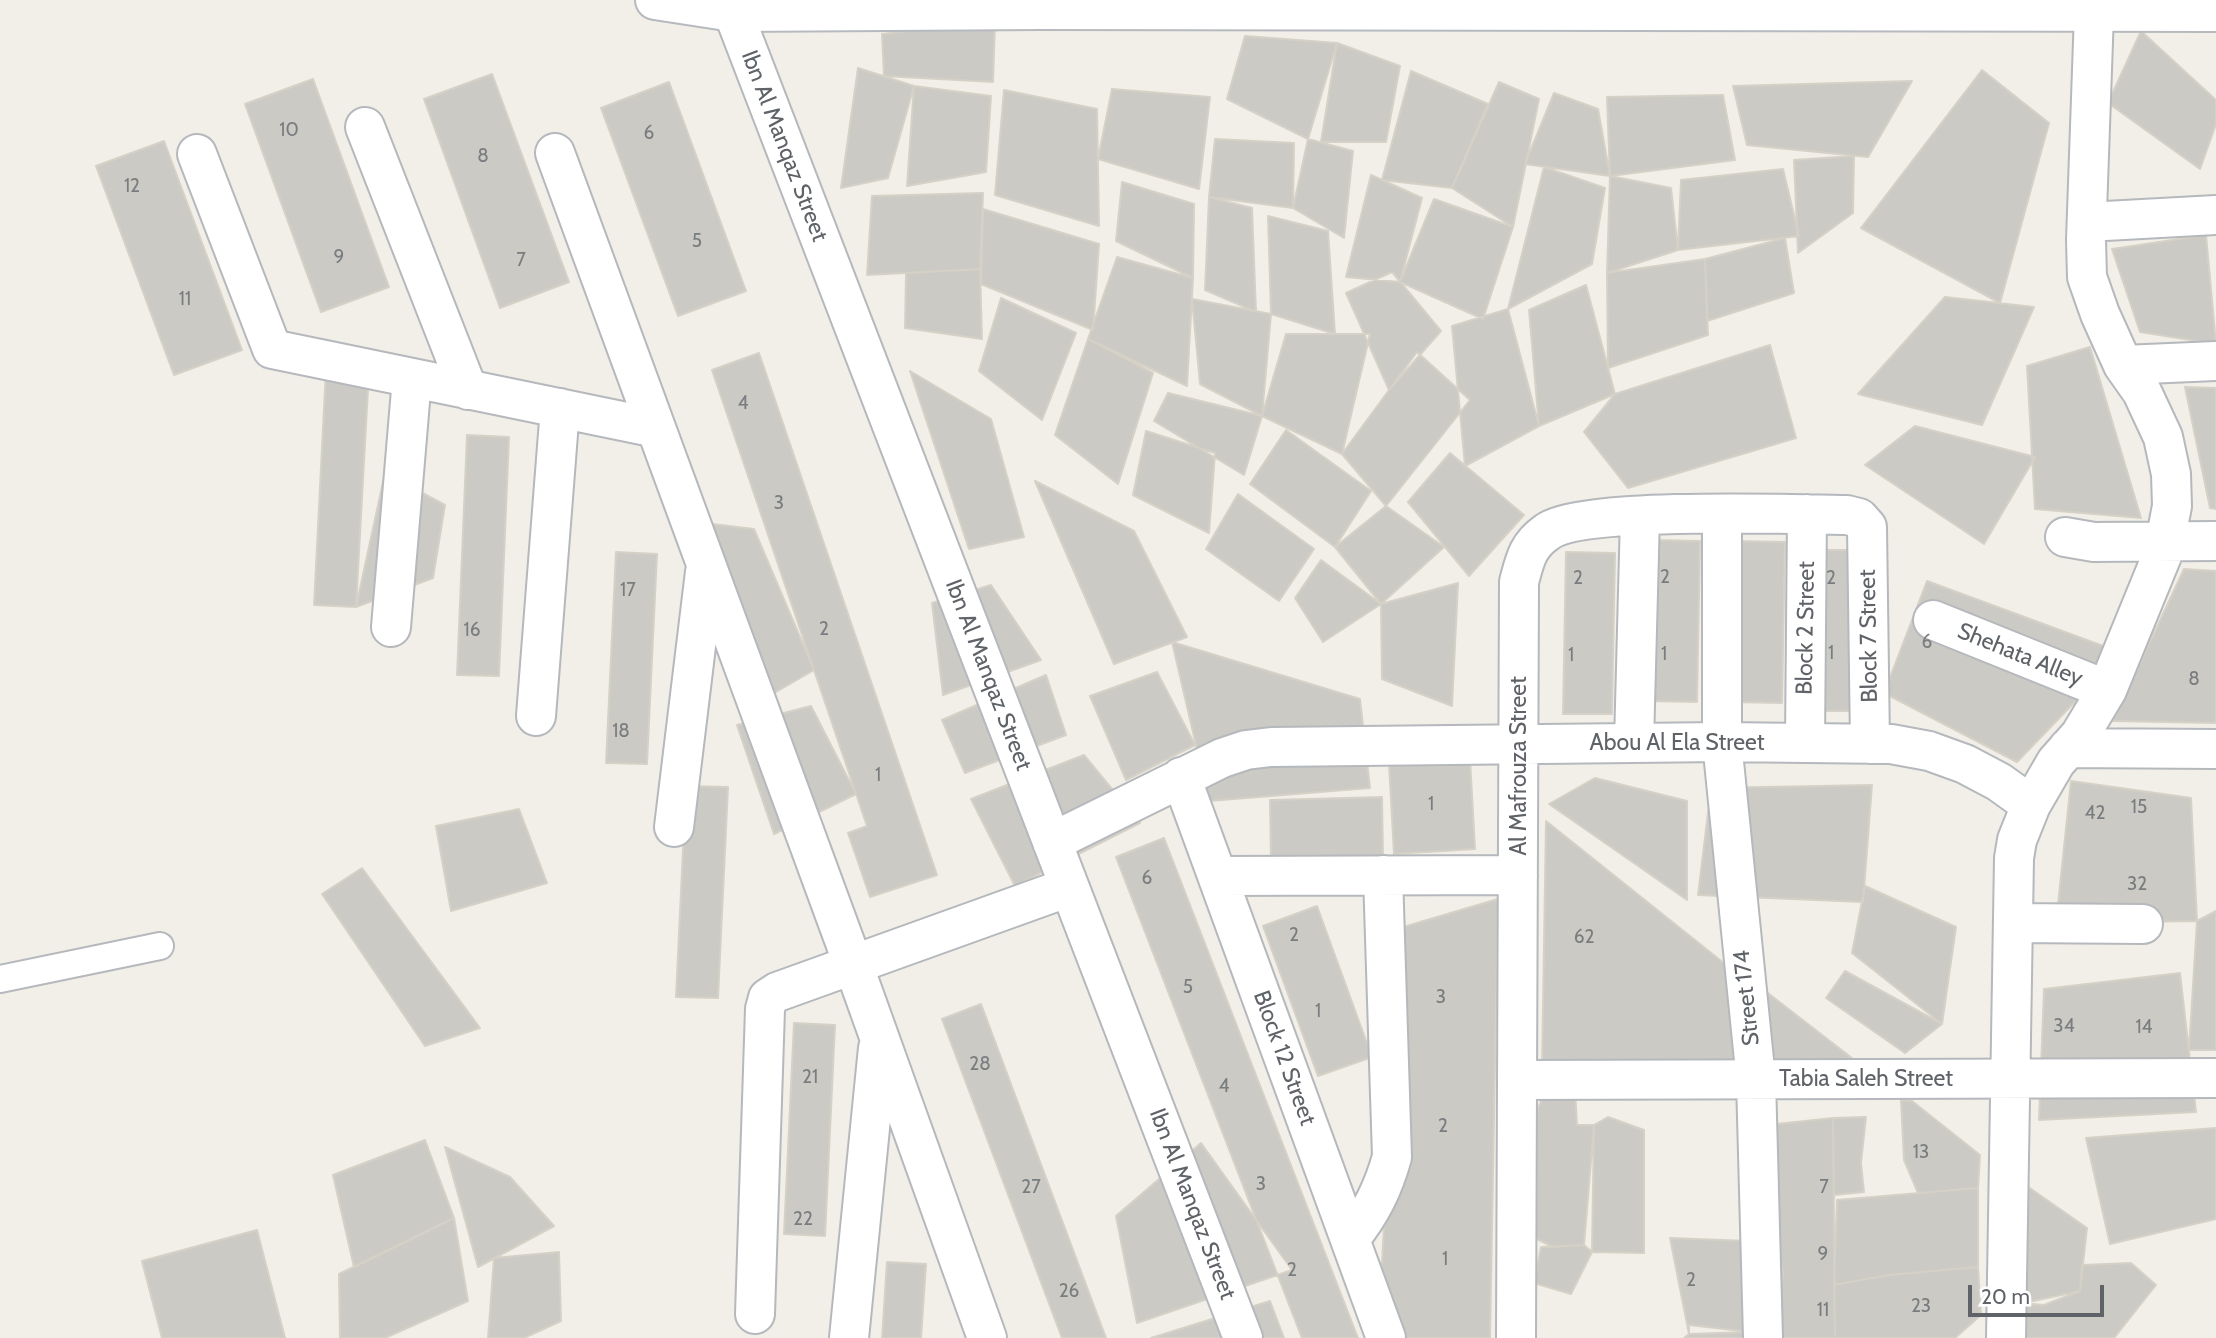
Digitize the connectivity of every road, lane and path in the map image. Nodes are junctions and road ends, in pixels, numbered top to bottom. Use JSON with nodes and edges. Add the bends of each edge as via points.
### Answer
{"nodes":[{"id":1,"x":655,"y":0,"type":"edge"},
{"id":2,"x":733,"y":12,"type":"junction"},
{"id":3,"x":2216,"y":12,"type":"edge"},
{"id":4,"x":2094,"y":13,"type":"junction"},
{"id":5,"x":365,"y":127,"type":"dead end"},
{"id":6,"x":555,"y":153,"type":"dead end"},
{"id":7,"x":197,"y":154,"type":"dead end"},
{"id":8,"x":2216,"y":215,"type":"edge"},
{"id":9,"x":2087,"y":222,"type":"junction"},
{"id":10,"x":2216,"y":361,"type":"edge"},
{"id":11,"x":2123,"y":365,"type":"junction"},
{"id":12,"x":412,"y":378,"type":"junction"},
{"id":13,"x":468,"y":390,"type":"junction"},
{"id":14,"x":560,"y":408,"type":"junction"},
{"id":15,"x":656,"y":428,"type":"junction"},
{"id":16,"x":1807,"y":514,"type":"junction"},
{"id":17,"x":1722,"y":515,"type":"junction"},
{"id":18,"x":1640,"y":516,"type":"junction"},
{"id":19,"x":1867,"y":527,"type":"joint"},
{"id":20,"x":2065,"y":537,"type":"dead end"},
{"id":21,"x":2167,"y":541,"type":"junction"},
{"id":22,"x":2216,"y":541,"type":"edge"},
{"id":23,"x":706,"y":566,"type":"junction"},
{"id":24,"x":1933,"y":620,"type":"dead end"},
{"id":25,"x":391,"y":627,"type":"dead end"},
{"id":26,"x":2106,"y":690,"type":"junction"},
{"id":27,"x":536,"y":716,"type":"dead end"},
{"id":28,"x":1722,"y":742,"type":"junction"},
{"id":29,"x":1805,"y":742,"type":"junction"},
{"id":30,"x":1634,"y":743,"type":"junction"},
{"id":31,"x":1519,"y":744,"type":"junction"},
{"id":32,"x":1870,"y":744,"type":"junction"},
{"id":33,"x":2068,"y":748,"type":"junction"},
{"id":34,"x":2216,"y":749,"type":"edge"},
{"id":35,"x":1181,"y":777,"type":"junction"},
{"id":36,"x":2031,"y":805,"type":"junction"},
{"id":37,"x":674,"y":827,"type":"dead end"},
{"id":38,"x":1052,"y":842,"type":"junction"},
{"id":39,"x":1383,"y":875,"type":"junction"},
{"id":40,"x":1518,"y":875,"type":"junction"},
{"id":41,"x":1218,"y":876,"type":"junction"},
{"id":42,"x":1069,"y":887,"type":"junction"},
{"id":43,"x":2013,"y":923,"type":"junction"},
{"id":44,"x":2143,"y":924,"type":"dead end"},
{"id":45,"x":160,"y":946,"type":"dead end"},
{"id":46,"x":853,"y":964,"type":"junction"},
{"id":47,"x":0,"y":979,"type":"edge"},
{"id":48,"x":879,"y":1038,"type":"junction"},
{"id":49,"x":2216,"y":1078,"type":"edge"},
{"id":50,"x":2009,"y":1079,"type":"junction"},
{"id":51,"x":1517,"y":1080,"type":"junction"},
{"id":52,"x":1756,"y":1080,"type":"junction"},
{"id":53,"x":1350,"y":1239,"type":"junction"},
{"id":54,"x":755,"y":1314,"type":"dead end"},
{"id":55,"x":849,"y":1338,"type":"edge"},
{"id":56,"x":987,"y":1338,"type":"edge"},
{"id":57,"x":1243,"y":1338,"type":"edge"},
{"id":58,"x":1387,"y":1338,"type":"edge"},
{"id":59,"x":1517,"y":1338,"type":"edge"},
{"id":60,"x":1763,"y":1338,"type":"edge"},
{"id":61,"x":2006,"y":1338,"type":"edge"}],
"edges":[{"from":1,"to":2,"type":"street"},
{"from":2,"to":4,"type":"street"},
{"from":2,"to":38,"type":"street","name":"Ibn Al Manqaz Street"},
{"from":3,"to":4,"type":"street"},
{"from":4,"to":9,"type":"street"},
{"from":5,"to":13,"type":"street"},
{"from":6,"to":15,"type":"street"},
{"from":7,"to":12,"type":"street","via":[[272,349]]},
{"from":8,"to":9,"type":"street"},
{"from":9,"to":11,"type":"street","via":[[2088,277]]},
{"from":10,"to":11,"type":"street"},
{"from":11,"to":21,"type":"street","via":[[2163,437],[2171,474]]},
{"from":12,"to":13,"type":"street"},
{"from":12,"to":25,"type":"street"},
{"from":13,"to":14,"type":"street"},
{"from":14,"to":15,"type":"street"},
{"from":14,"to":27,"type":"street"},
{"from":15,"to":23,"type":"street"},
{"from":16,"to":17,"type":"street","name":"Al Mafrouza Street"},
{"from":16,"to":19,"type":"street","name":"Al Mafrouza Street","via":[[1847,515],[1859,518]]},
{"from":16,"to":29,"type":"street","name":"Block 2 Street"},
{"from":17,"to":18,"type":"street","name":"Al Mafrouza Street"},
{"from":17,"to":28,"type":"street","name":"Street 174"},
{"from":18,"to":30,"type":"street"},
{"from":18,"to":31,"type":"street","name":"Al Mafrouza Street","via":[[1584,520],[1548,530],[1528,550],[1519,582]]},
{"from":19,"to":32,"type":"street","name":"Block 7 Street"},
{"from":20,"to":21,"type":"street","via":[[2094,542]]},
{"from":21,"to":22,"type":"street"},
{"from":21,"to":26,"type":"street"},
{"from":23,"to":37,"type":"street"},
{"from":23,"to":46,"type":"street"},
{"from":24,"to":26,"type":"street","name":"Shehata Alley"},
{"from":26,"to":33,"type":"street"},
{"from":28,"to":29,"type":"street","name":"Abou Al Ela Street"},
{"from":28,"to":30,"type":"street","name":"Abou Al Ela Street"},
{"from":28,"to":52,"type":"street","name":"Street 174"},
{"from":29,"to":32,"type":"street","name":"Abou Al Ela Street"},
{"from":30,"to":31,"type":"street","name":"Abou Al Ela Street"},
{"from":31,"to":35,"type":"street","name":"Abou Al Ela Street","via":[[1271,747],[1222,758]]},
{"from":31,"to":40,"type":"street","name":"Al Mafrouza Street"},
{"from":32,"to":36,"type":"street","name":"Abou Al Ela Street","via":[[1929,751],[1965,764]]},
{"from":33,"to":34,"type":"street"},
{"from":33,"to":36,"type":"street"},
{"from":35,"to":38,"type":"street","name":"Abou Al Ela Street"},
{"from":35,"to":41,"type":"street","name":"Block 12 Street"},
{"from":36,"to":43,"type":"street","via":[[2014,858]]},
{"from":38,"to":42,"type":"street","name":"Ibn Al Manqaz Street"},
{"from":39,"to":40,"type":"street"},
{"from":39,"to":41,"type":"street"},
{"from":39,"to":53,"type":"street","via":[[1392,1157],[1384,1187]]},
{"from":40,"to":51,"type":"street","name":"Al Mafrouza Street"},
{"from":41,"to":53,"type":"street","name":"Block 12 Street"},
{"from":42,"to":46,"type":"street"},
{"from":42,"to":57,"type":"street","name":"Ibn Al Manqaz Street"},
{"from":43,"to":44,"type":"street"},
{"from":43,"to":50,"type":"street"},
{"from":45,"to":47,"type":"lane"},
{"from":46,"to":48,"type":"street"},
{"from":46,"to":54,"type":"street","via":[[777,992],[766,1003]]},
{"from":48,"to":55,"type":"street"},
{"from":48,"to":56,"type":"street"},
{"from":49,"to":50,"type":"street","name":"Tabia Saleh Street"},
{"from":50,"to":52,"type":"street","name":"Tabia Saleh Street"},
{"from":50,"to":61,"type":"street"},
{"from":51,"to":52,"type":"street","name":"Tabia Saleh Street"},
{"from":51,"to":59,"type":"street","name":"Al Mafrouza Street"},
{"from":52,"to":60,"type":"street","name":"Street 174"},
{"from":53,"to":58,"type":"street","name":"Block 12 Street"}]}
